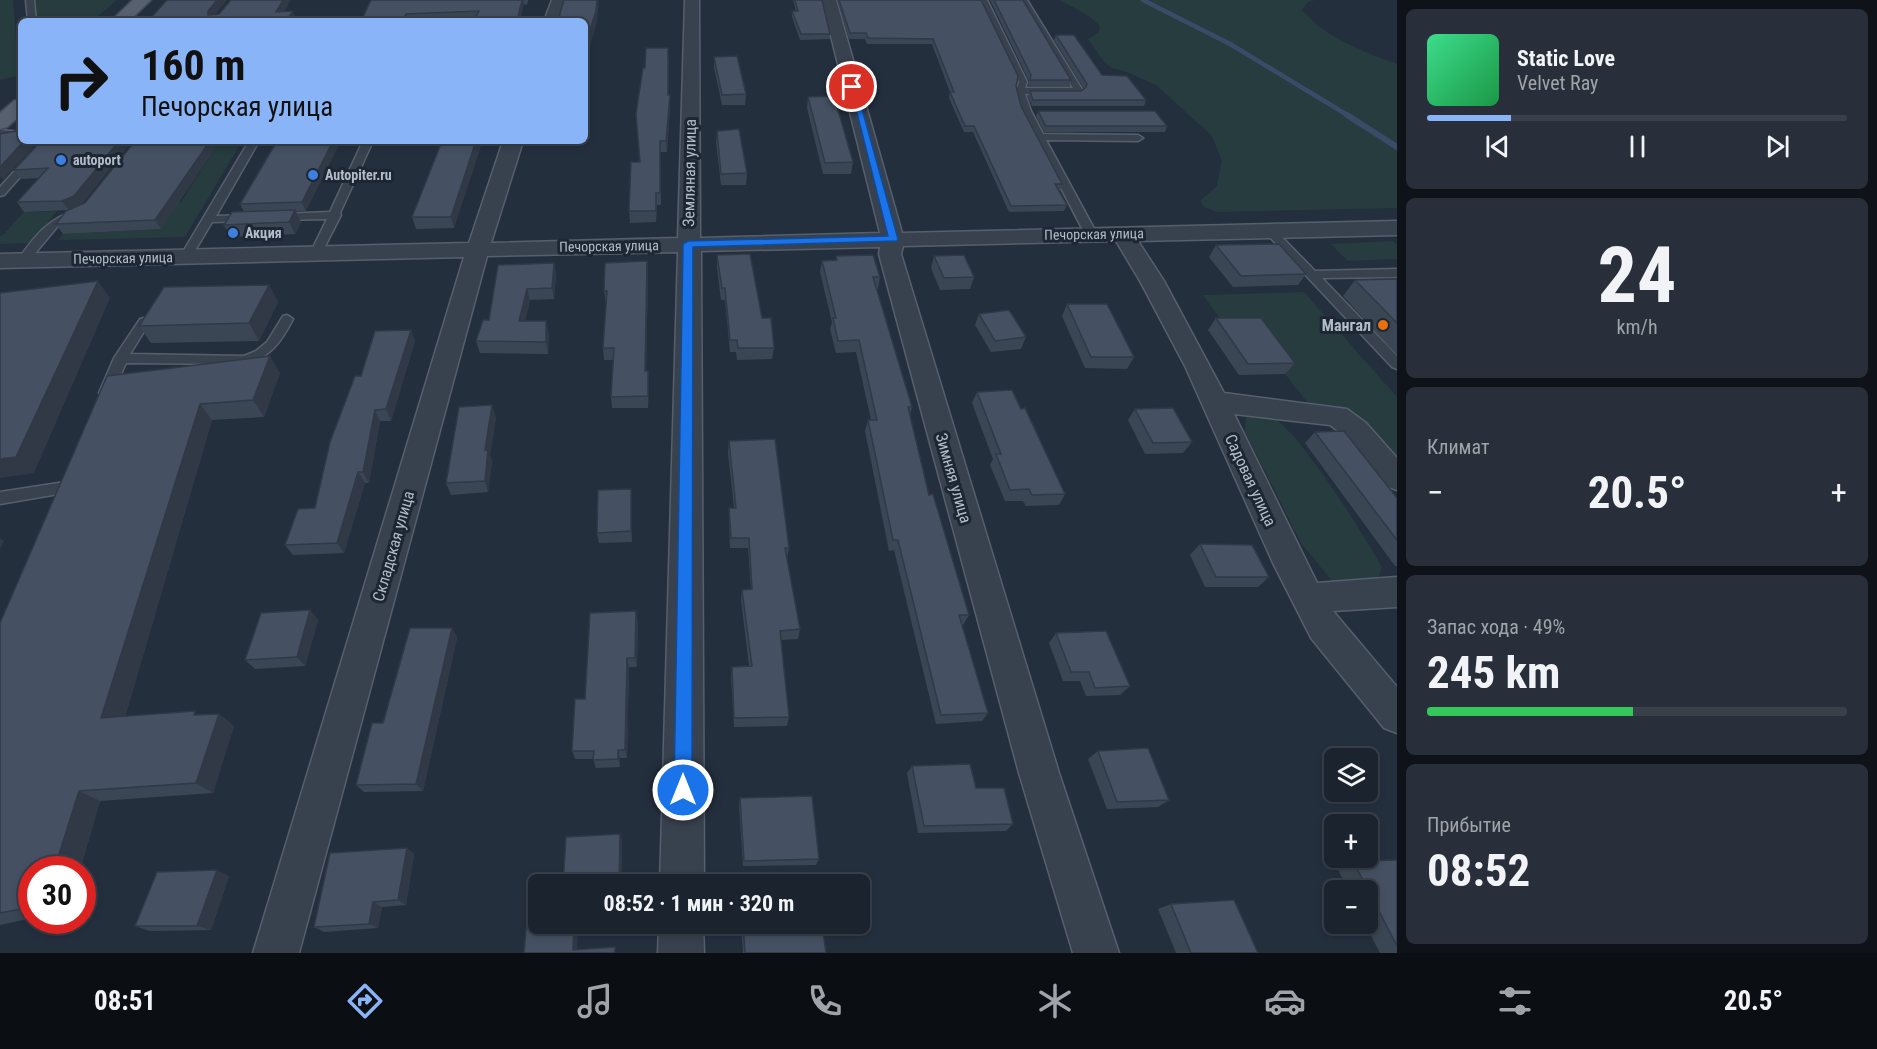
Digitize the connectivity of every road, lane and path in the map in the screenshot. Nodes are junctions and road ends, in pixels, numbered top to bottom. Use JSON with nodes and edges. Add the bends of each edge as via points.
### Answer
{"nodes":[{"id":1,"x":30,"y":0,"type":"edge"},
{"id":2,"x":143,"y":0,"type":"edge"},
{"id":3,"x":559,"y":0,"type":"edge"},
{"id":4,"x":692,"y":0,"type":"edge"},
{"id":5,"x":829,"y":0,"type":"edge"},
{"id":6,"x":984,"y":0,"type":"edge"},
{"id":7,"x":1023,"y":0,"type":"edge"},
{"id":8,"x":32,"y":18,"type":"edge"},
{"id":9,"x":122,"y":18,"type":"edge"},
{"id":10,"x":553,"y":18,"type":"edge"},
{"id":11,"x":1020,"y":91,"type":"junction"},
{"id":12,"x":18,"y":108,"type":"edge"},
{"id":13,"x":1026,"y":111,"type":"junction"},
{"id":14,"x":1038,"y":111,"type":"edge"},
{"id":15,"x":0,"y":123,"type":"edge"},
{"id":16,"x":0,"y":133,"type":"edge"},
{"id":17,"x":18,"y":135,"type":"edge"},
{"id":18,"x":1041,"y":137,"type":"junction"},
{"id":19,"x":1138,"y":138,"type":"dead end"},
{"id":20,"x":44,"y":144,"type":"edge"},
{"id":21,"x":252,"y":144,"type":"edge"},
{"id":22,"x":367,"y":144,"type":"edge"},
{"id":23,"x":512,"y":144,"type":"edge"},
{"id":24,"x":0,"y":193,"type":"edge"},
{"id":25,"x":86,"y":209,"type":"edge"},
{"id":26,"x":336,"y":214,"type":"junction"},
{"id":27,"x":208,"y":219,"type":"junction"},
{"id":28,"x":1395,"y":230,"type":"edge"},
{"id":29,"x":1270,"y":231,"type":"junction"},
{"id":30,"x":1122,"y":233,"type":"junction"},
{"id":31,"x":1090,"y":234,"type":"junction"},
{"id":32,"x":893,"y":239,"type":"junction"},
{"id":33,"x":688,"y":244,"type":"junction"},
{"id":34,"x":478,"y":249,"type":"junction"},
{"id":35,"x":316,"y":254,"type":"junction"},
{"id":36,"x":186,"y":257,"type":"junction"},
{"id":37,"x":0,"y":261,"type":"edge"},
{"id":38,"x":23,"y":261,"type":"junction"},
{"id":39,"x":1397,"y":273,"type":"edge"},
{"id":40,"x":1312,"y":275,"type":"junction"},
{"id":41,"x":287,"y":319,"type":"dead end"},
{"id":42,"x":144,"y":322,"type":"edge"},
{"id":43,"x":122,"y":358,"type":"junction"},
{"id":44,"x":1397,"y":364,"type":"edge"},
{"id":45,"x":103,"y":401,"type":"edge"},
{"id":46,"x":1215,"y":402,"type":"junction"},
{"id":47,"x":1397,"y":478,"type":"edge"},
{"id":48,"x":0,"y":498,"type":"edge"},
{"id":49,"x":57,"y":509,"type":"edge"},
{"id":50,"x":1397,"y":592,"type":"edge"},
{"id":51,"x":1308,"y":598,"type":"junction"},
{"id":52,"x":1397,"y":715,"type":"edge"},
{"id":53,"x":682,"y":874,"type":"edge"},
{"id":54,"x":681,"y":934,"type":"edge"},
{"id":55,"x":276,"y":953,"type":"edge"},
{"id":56,"x":681,"y":953,"type":"edge"},
{"id":57,"x":1096,"y":953,"type":"edge"}],
"edges":[{"from":1,"to":8,"type":"lane"},
{"from":2,"to":9,"type":"main road"},
{"from":3,"to":10,"type":"street"},
{"from":4,"to":33,"type":"street","name":"Земляная улица"},
{"from":5,"to":32,"type":"street","name":"Зимняя улица"},
{"from":6,"to":11,"type":"lane","via":[[1023,82]]},
{"from":7,"to":11,"type":"lane","via":[[1079,91]]},
{"from":11,"to":13,"type":"lane"},
{"from":12,"to":15,"type":"main road"},
{"from":13,"to":14,"type":"lane"},
{"from":13,"to":18,"type":"lane"},
{"from":16,"to":17,"type":"lane"},
{"from":18,"to":19,"type":"lane"},
{"from":18,"to":31,"type":"lane"},
{"from":20,"to":24,"type":"lane"},
{"from":21,"to":27,"type":"lane"},
{"from":22,"to":26,"type":"lane"},
{"from":23,"to":34,"type":"street","name":"Складская улица"},
{"from":25,"to":38,"type":"lane","via":[[60,219]]},
{"from":26,"to":27,"type":"lane"},
{"from":26,"to":35,"type":"lane"},
{"from":27,"to":36,"type":"lane"},
{"from":28,"to":29,"type":"street","name":"Печорская улица"},
{"from":29,"to":30,"type":"street","name":"Печорская улица"},
{"from":29,"to":40,"type":"lane"},
{"from":30,"to":31,"type":"street","name":"Печорская улица"},
{"from":30,"to":46,"type":"street","name":"Садовая улица","via":[[1152,281]]},
{"from":31,"to":32,"type":"street","name":"Печорская улица"},
{"from":32,"to":33,"type":"street","name":"Печорская улица"},
{"from":32,"to":57,"type":"street","name":"Зимняя улица","via":[[890,254],[1039,773]]},
{"from":33,"to":34,"type":"street","name":"Печорская улица"},
{"from":33,"to":53,"type":"street","name":"Земляная улица"},
{"from":34,"to":35,"type":"street","name":"Печорская улица"},
{"from":34,"to":55,"type":"street","name":"Складская улица"},
{"from":35,"to":36,"type":"street","name":"Печорская улица"},
{"from":36,"to":38,"type":"street","name":"Печорская улица"},
{"from":37,"to":38,"type":"street","name":"Печорская улица"},
{"from":39,"to":40,"type":"lane"},
{"from":40,"to":44,"type":"lane"},
{"from":41,"to":43,"type":"lane","via":[[262,356],[245,360]]},
{"from":42,"to":43,"type":"lane"},
{"from":43,"to":45,"type":"lane"},
{"from":46,"to":47,"type":"street","via":[[1336,416],[1356,430]]},
{"from":46,"to":51,"type":"street","name":"Садовая улица"},
{"from":48,"to":49,"type":"lane","via":[[68,483]]},
{"from":50,"to":51,"type":"street"},
{"from":51,"to":52,"type":"street","name":"Садовая улица","via":[[1323,627]]},
{"from":54,"to":56,"type":"street"}]}
